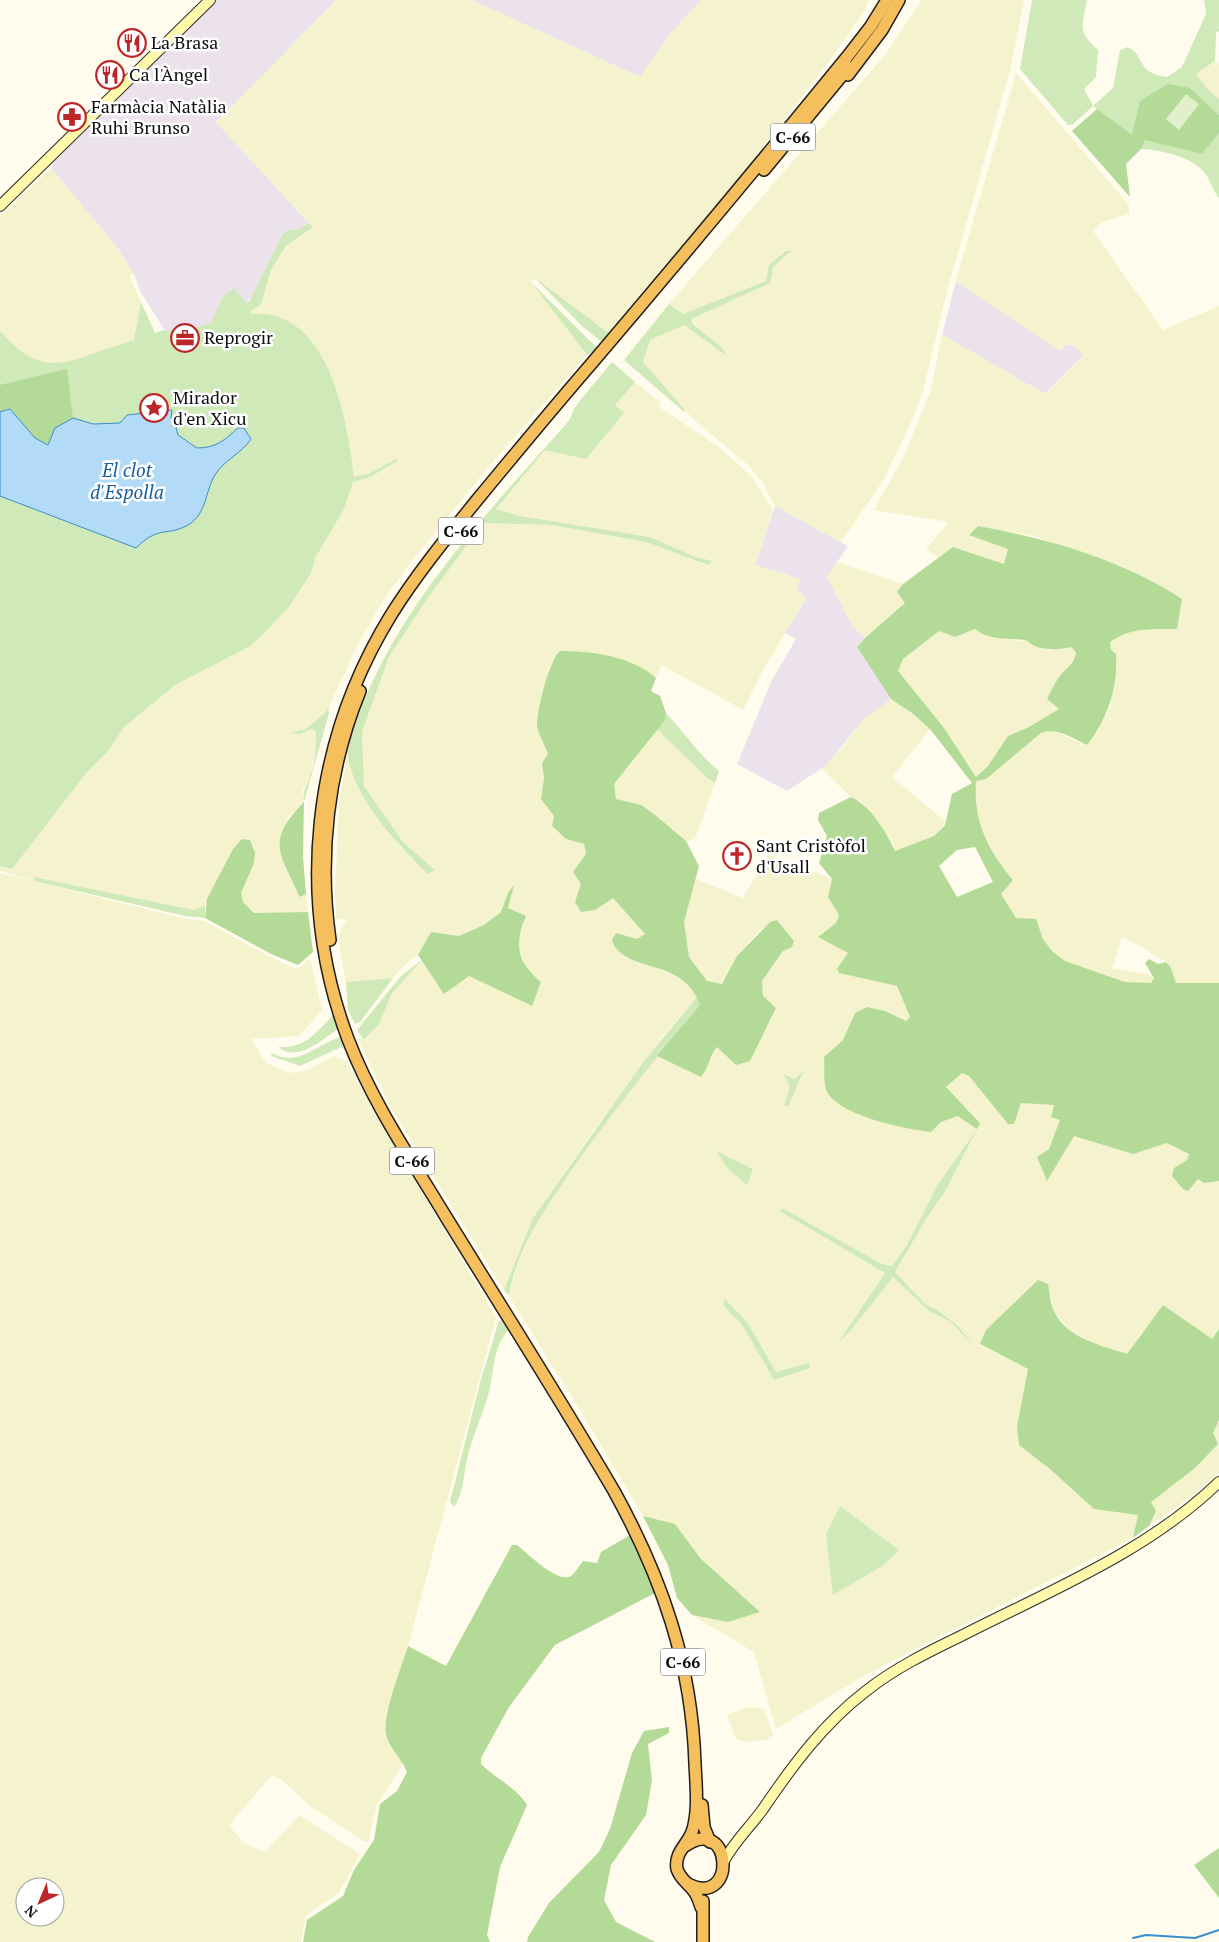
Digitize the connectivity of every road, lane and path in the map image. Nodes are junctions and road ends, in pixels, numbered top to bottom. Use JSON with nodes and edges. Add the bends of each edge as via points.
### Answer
{"nodes":[{"id":1,"x":210,"y":0,"type":"edge"},
{"id":2,"x":882,"y":0,"type":"edge"},
{"id":3,"x":887,"y":0,"type":"edge"},
{"id":4,"x":895,"y":0,"type":"edge"},
{"id":5,"x":899,"y":0,"type":"edge"},
{"id":6,"x":871,"y":26,"type":"junction"},
{"id":7,"x":823,"y":101,"type":"junction"},
{"id":8,"x":0,"y":206,"type":"edge"},
{"id":9,"x":1219,"y":1482,"type":"edge"},
{"id":10,"x":738,"y":1841,"type":"junction"},
{"id":11,"x":712,"y":1843,"type":"junction"},
{"id":12,"x":684,"y":1846,"type":"junction"},
{"id":13,"x":724,"y":1861,"type":"junction"},
{"id":14,"x":687,"y":1883,"type":"junction"},
{"id":15,"x":710,"y":1886,"type":"junction"},
{"id":16,"x":701,"y":1907,"type":"junction"},
{"id":17,"x":703,"y":1942,"type":"edge"}],
"edges":[{"from":1,"to":8,"type":"main road"},
{"from":2,"to":6,"type":"highway","via":[[872,17]]},
{"from":3,"to":6,"type":"highway","number":"C-66"},
{"from":4,"to":7,"type":"highway","number":"C-66"},
{"from":5,"to":7,"type":"highway","via":[[864,55]]},
{"from":6,"to":12,"type":"highway","number":"C-66","via":[[752,174],[472,506],[406,593],[357,678],[344,711],[332,750],[320,817],[317,880],[323,944],[338,1011],[361,1071],[412,1161],[614,1491],[645,1549],[666,1602],[682,1660],[693,1725],[694,1818],[693,1830]]},
{"from":7,"to":11,"type":"highway","number":"C-66","via":[[488,496],[398,617],[366,677],[346,730],[330,797],[326,843],[326,898],[334,964],[344,1009],[367,1068],[412,1149],[611,1472],[662,1572],[682,1631],[694,1683],[701,1748],[702,1818]]},
{"from":9,"to":10,"type":"main road","via":[[1153,1535],[1094,1569],[919,1658],[866,1691],[808,1745]]},
{"from":10,"to":11,"type":"main road","via":[[725,1845]]},
{"from":10,"to":13,"type":"main road"},
{"from":11,"to":12,"type":"highway","via":[[697,1840]]},
{"from":11,"to":13,"type":"highway","number":"C-66","via":[[720,1850]]},
{"from":12,"to":14,"type":"highway","number":"C-66","via":[[676,1864]]},
{"from":13,"to":15,"type":"highway","number":"C-66","via":[[721,1877]]},
{"from":14,"to":15,"type":"highway","via":[[700,1888]]},
{"from":14,"to":16,"type":"highway","number":"C-66","via":[[695,1891]]},
{"from":15,"to":16,"type":"highway","number":"C-66"},
{"from":16,"to":17,"type":"highway","number":"C-66"}]}
